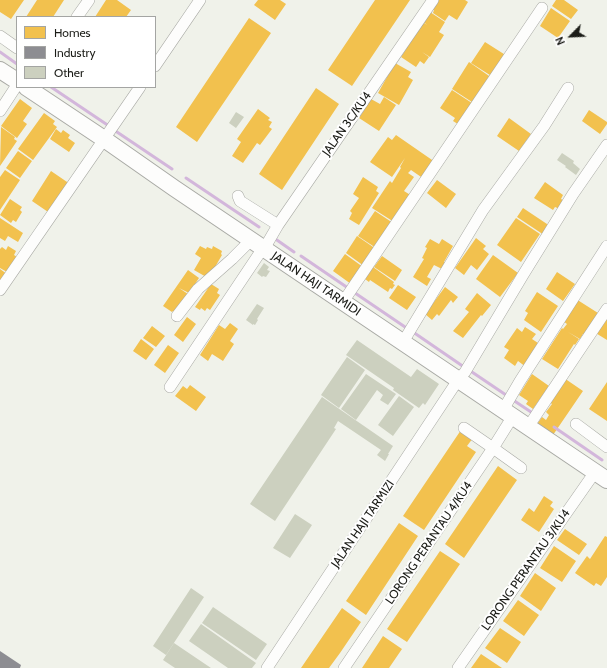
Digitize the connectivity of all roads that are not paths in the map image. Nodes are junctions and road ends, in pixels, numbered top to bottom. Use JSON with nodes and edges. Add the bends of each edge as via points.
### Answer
{"nodes":[{"id":1,"x":89,"y":0,"type":"edge"},
{"id":2,"x":200,"y":0,"type":"edge"},
{"id":3,"x":433,"y":0,"type":"edge"},
{"id":4,"x":542,"y":8,"type":"dead end"},
{"id":5,"x":78,"y":16,"type":"edge"},
{"id":6,"x":0,"y":36,"type":"edge"},
{"id":7,"x":16,"y":47,"type":"edge"},
{"id":8,"x":156,"y":65,"type":"edge"},
{"id":9,"x":0,"y":70,"type":"edge"},
{"id":10,"x":16,"y":81,"type":"edge"},
{"id":11,"x":22,"y":88,"type":"edge"},
{"id":12,"x":28,"y":88,"type":"edge"},
{"id":13,"x":139,"y":88,"type":"edge"},
{"id":14,"x":568,"y":88,"type":"dead end"},
{"id":15,"x":1,"y":107,"type":"edge"},
{"id":16,"x":109,"y":132,"type":"junction"},
{"id":17,"x":607,"y":145,"type":"edge"},
{"id":18,"x":238,"y":196,"type":"dead end"},
{"id":19,"x":278,"y":225,"type":"junction"},
{"id":20,"x":257,"y":244,"type":"junction"},
{"id":21,"x":607,"y":246,"type":"edge"},
{"id":22,"x":0,"y":290,"type":"edge"},
{"id":23,"x":342,"y":302,"type":"junction"},
{"id":24,"x":607,"y":309,"type":"edge"},
{"id":25,"x":177,"y":316,"type":"dead end"},
{"id":26,"x":405,"y":339,"type":"junction"},
{"id":27,"x":458,"y":380,"type":"junction"},
{"id":28,"x":170,"y":387,"type":"dead end"},
{"id":29,"x":508,"y":413,"type":"junction"},
{"id":30,"x":576,"y":424,"type":"dead end"},
{"id":31,"x":528,"y":427,"type":"junction"},
{"id":32,"x":464,"y":428,"type":"dead end"},
{"id":33,"x":607,"y":447,"type":"edge"},
{"id":34,"x":493,"y":448,"type":"junction"},
{"id":35,"x":521,"y":468,"type":"dead end"},
{"id":36,"x":603,"y":474,"type":"edge"},
{"id":37,"x":267,"y":668,"type":"edge"},
{"id":38,"x":344,"y":668,"type":"edge"},
{"id":39,"x":458,"y":668,"type":"edge"}],
"edges":[{"from":1,"to":5,"type":"street"},
{"from":2,"to":8,"type":"street"},
{"from":3,"to":19,"type":"street","name":"JALAN 3C/KU4"},
{"from":4,"to":23,"type":"street"},
{"from":6,"to":7,"type":"street"},
{"from":9,"to":10,"type":"street","name":"JALAN HAJI TARMIDI"},
{"from":11,"to":15,"type":"street"},
{"from":12,"to":16,"type":"street","name":"JALAN HAJI TARMIDI"},
{"from":13,"to":16,"type":"street"},
{"from":14,"to":26,"type":"street","via":[[544,126],[483,210]]},
{"from":16,"to":20,"type":"street","name":"JALAN HAJI TARMIDI","via":[[174,188]]},
{"from":16,"to":22,"type":"street"},
{"from":17,"to":27,"type":"street","name":"JALAN HAJI TARMIZI","via":[[573,194]]},
{"from":18,"to":19,"type":"street","via":[[240,201]]},
{"from":19,"to":20,"type":"street","name":"JALAN 3C/KU4"},
{"from":20,"to":23,"type":"street","name":"JALAN HAJI TARMIDI"},
{"from":20,"to":25,"type":"street","via":[[232,260],[198,289]]},
{"from":20,"to":28,"type":"street","via":[[259,254]]},
{"from":21,"to":29,"type":"street","name":"LORONG PERANTAU 4/KU4","via":[[520,381]]},
{"from":23,"to":26,"type":"street","name":"JALAN HAJI TARMIDI"},
{"from":24,"to":31,"type":"street"},
{"from":26,"to":27,"type":"street","name":"JALAN HAJI TARMIDI"},
{"from":27,"to":29,"type":"street","name":"JALAN HAJI TARMIDI"},
{"from":27,"to":37,"type":"street","name":"JALAN HAJI TARMIZI"},
{"from":29,"to":31,"type":"street","name":"JALAN HAJI TARMIDI"},
{"from":29,"to":34,"type":"street","name":"LORONG PERANTAU 4/KU4"},
{"from":30,"to":33,"type":"street"},
{"from":31,"to":36,"type":"street","name":"JALAN HAJI TARMIDI"},
{"from":32,"to":34,"type":"street"},
{"from":34,"to":35,"type":"street"},
{"from":34,"to":38,"type":"street","name":"LORONG PERANTAU 4/KU4"},
{"from":36,"to":39,"type":"street","name":"LORONG PERANTAU 3/KU4"}]}
